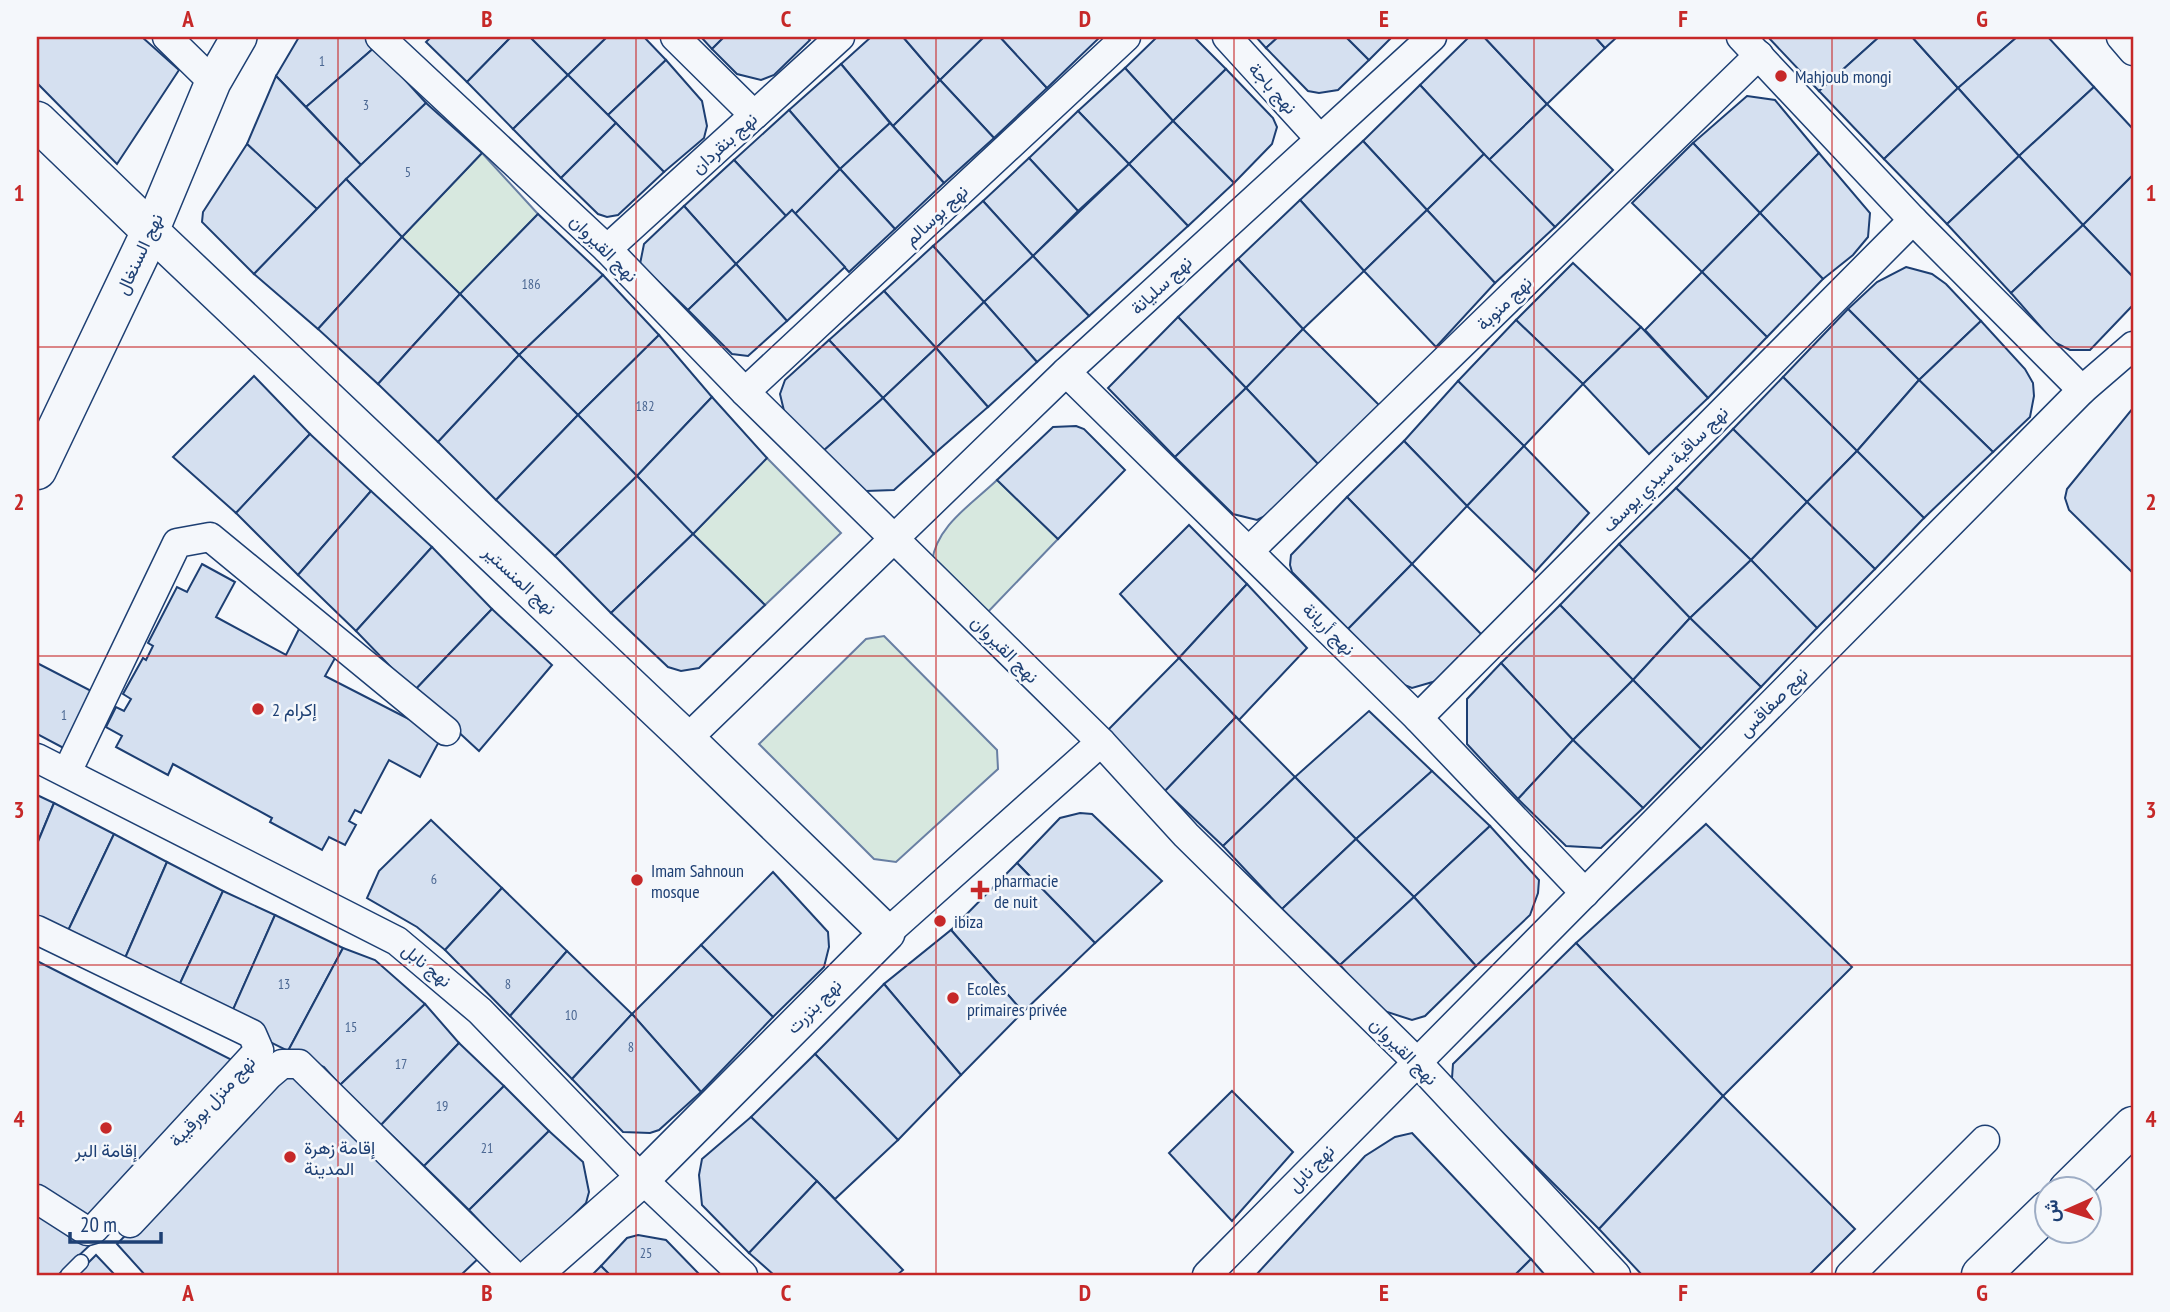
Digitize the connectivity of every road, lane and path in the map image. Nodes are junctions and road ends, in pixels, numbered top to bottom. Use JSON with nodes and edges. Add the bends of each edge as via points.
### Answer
{"nodes":[{"id":1,"x":167,"y":37,"type":"edge"},
{"id":2,"x":239,"y":37,"type":"edge"},
{"id":3,"x":380,"y":37,"type":"edge"},
{"id":4,"x":676,"y":37,"type":"edge"},
{"id":5,"x":840,"y":37,"type":"edge"},
{"id":6,"x":1126,"y":37,"type":"edge"},
{"id":7,"x":1227,"y":37,"type":"edge"},
{"id":8,"x":1432,"y":37,"type":"edge"},
{"id":9,"x":2121,"y":37,"type":"edge"},
{"id":10,"x":1750,"y":46,"type":"edge"},
{"id":11,"x":2133,"y":51,"type":"edge"},
{"id":12,"x":213,"y":82,"type":"junction"},
{"id":13,"x":754,"y":115,"type":"junction"},
{"id":14,"x":37,"y":121,"type":"edge"},
{"id":15,"x":1320,"y":139,"type":"junction"},
{"id":16,"x":1913,"y":220,"type":"junction"},
{"id":17,"x":151,"y":231,"type":"junction"},
{"id":18,"x":607,"y":249,"type":"junction"},
{"id":19,"x":2133,"y":346,"type":"edge"},
{"id":20,"x":1066,"y":372,"type":"junction"},
{"id":21,"x":2081,"y":390,"type":"junction"},
{"id":22,"x":745,"y":392,"type":"junction"},
{"id":23,"x":37,"y":470,"type":"edge"},
{"id":24,"x":895,"y":539,"type":"junction"},
{"id":25,"x":1250,"y":551,"type":"junction"},
{"id":26,"x":1418,"y":719,"type":"junction"},
{"id":27,"x":446,"y":731,"type":"dead end"},
{"id":28,"x":687,"y":739,"type":"junction"},
{"id":29,"x":1101,"y":743,"type":"junction"},
{"id":30,"x":37,"y":758,"type":"edge"},
{"id":31,"x":67,"y":772,"type":"junction"},
{"id":32,"x":1585,"y":893,"type":"junction"},
{"id":33,"x":37,"y":930,"type":"edge"},
{"id":34,"x":887,"y":933,"type":"junction"},
{"id":35,"x":1416,"y":1061,"type":"junction"},
{"id":36,"x":2133,"y":1126,"type":"edge"},
{"id":37,"x":1985,"y":1140,"type":"dead end"},
{"id":38,"x":2081,"y":1176,"type":"edge"},
{"id":39,"x":642,"y":1179,"type":"junction"},
{"id":40,"x":37,"y":1199,"type":"edge"},
{"id":41,"x":130,"y":1223,"type":"dead end"},
{"id":42,"x":2034,"y":1224,"type":"edge"},
{"id":43,"x":81,"y":1262,"type":"dead end"},
{"id":44,"x":68,"y":1275,"type":"edge"},
{"id":45,"x":513,"y":1275,"type":"edge"},
{"id":46,"x":533,"y":1275,"type":"edge"},
{"id":47,"x":743,"y":1275,"type":"edge"},
{"id":48,"x":1207,"y":1275,"type":"edge"},
{"id":49,"x":1616,"y":1275,"type":"edge"},
{"id":50,"x":1850,"y":1275,"type":"edge"},
{"id":51,"x":1981,"y":1275,"type":"edge"}],
"edges":[{"from":1,"to":12,"type":"street"},
{"from":2,"to":12,"type":"street","name":"نهج السنغال"},
{"from":3,"to":18,"type":"street","name":"نهج القيروان"},
{"from":4,"to":13,"type":"street"},
{"from":5,"to":13,"type":"street","name":"نهج بنقردان"},
{"from":6,"to":22,"type":"street","name":"نهج بوسالم"},
{"from":7,"to":15,"type":"street","name":"نهج باجة"},
{"from":8,"to":15,"type":"street","name":"نهج سليانة"},
{"from":9,"to":11,"type":"street"},
{"from":10,"to":16,"type":"street"},
{"from":10,"to":25,"type":"street","name":"نهج منوبة"},
{"from":12,"to":17,"type":"street","name":"نهج السنغال"},
{"from":13,"to":18,"type":"street","name":"نهج بنقردان"},
{"from":14,"to":17,"type":"main road"},
{"from":15,"to":20,"type":"street","name":"نهج سليانة"},
{"from":16,"to":21,"type":"street"},
{"from":16,"to":26,"type":"street","name":"نهج ساقية سيدي يوسف"},
{"from":17,"to":23,"type":"main road","name":"نهج السنغال"},
{"from":17,"to":28,"type":"street","name":"نهج المنستير"},
{"from":18,"to":22,"type":"street","name":"نهج القيروان"},
{"from":19,"to":21,"type":"street","name":"نهج صفاقس"},
{"from":20,"to":24,"type":"street","name":"نهج سليانة"},
{"from":20,"to":25,"type":"street","name":"نهج أريانة"},
{"from":21,"to":32,"type":"street","name":"نهج صفاقس"},
{"from":22,"to":24,"type":"street","name":"نهج القيروان"},
{"from":24,"to":28,"type":"street","name":"نهج سليانة"},
{"from":24,"to":29,"type":"street","name":"نهج القيروان"},
{"from":25,"to":26,"type":"street","name":"نهج أريانة"},
{"from":26,"to":32,"type":"street","name":"نهج أريانة"},
{"from":27,"to":31,"type":"street","via":[[210,537],[177,543]]},
{"from":28,"to":34,"type":"street","name":"نهج المنستير"},
{"from":29,"to":34,"type":"street","name":"نهج بنزرت"},
{"from":29,"to":35,"type":"street","name":"نهج القيروان","via":[[1186,835]]},
{"from":30,"to":31,"type":"street","name":"نهج نابل"},
{"from":31,"to":39,"type":"street","name":"نهج نابل","via":[[397,942],[480,1011]]},
{"from":32,"to":35,"type":"street","name":"نهج صفاقس"},
{"from":33,"to":40,"type":"street","name":"نهج منزل بورقيبة","via":[[252,1034],[259,1050],[94,1229],[87,1231]]},
{"from":34,"to":39,"type":"street","name":"نهج بنزرت"},
{"from":35,"to":48,"type":"street","name":"نهج نابل"},
{"from":35,"to":49,"type":"street","name":"نهج القيروان"},
{"from":36,"to":38,"type":"main road"},
{"from":37,"to":50,"type":"street"},
{"from":39,"to":46,"type":"street","name":"نهج بنزرت"},
{"from":39,"to":47,"type":"street","name":"نهج نابل"},
{"from":41,"to":45,"type":"street","via":[[269,1075],[282,1064],[299,1063]]},
{"from":42,"to":51,"type":"main road"},
{"from":43,"to":44,"type":"lane"}]}
